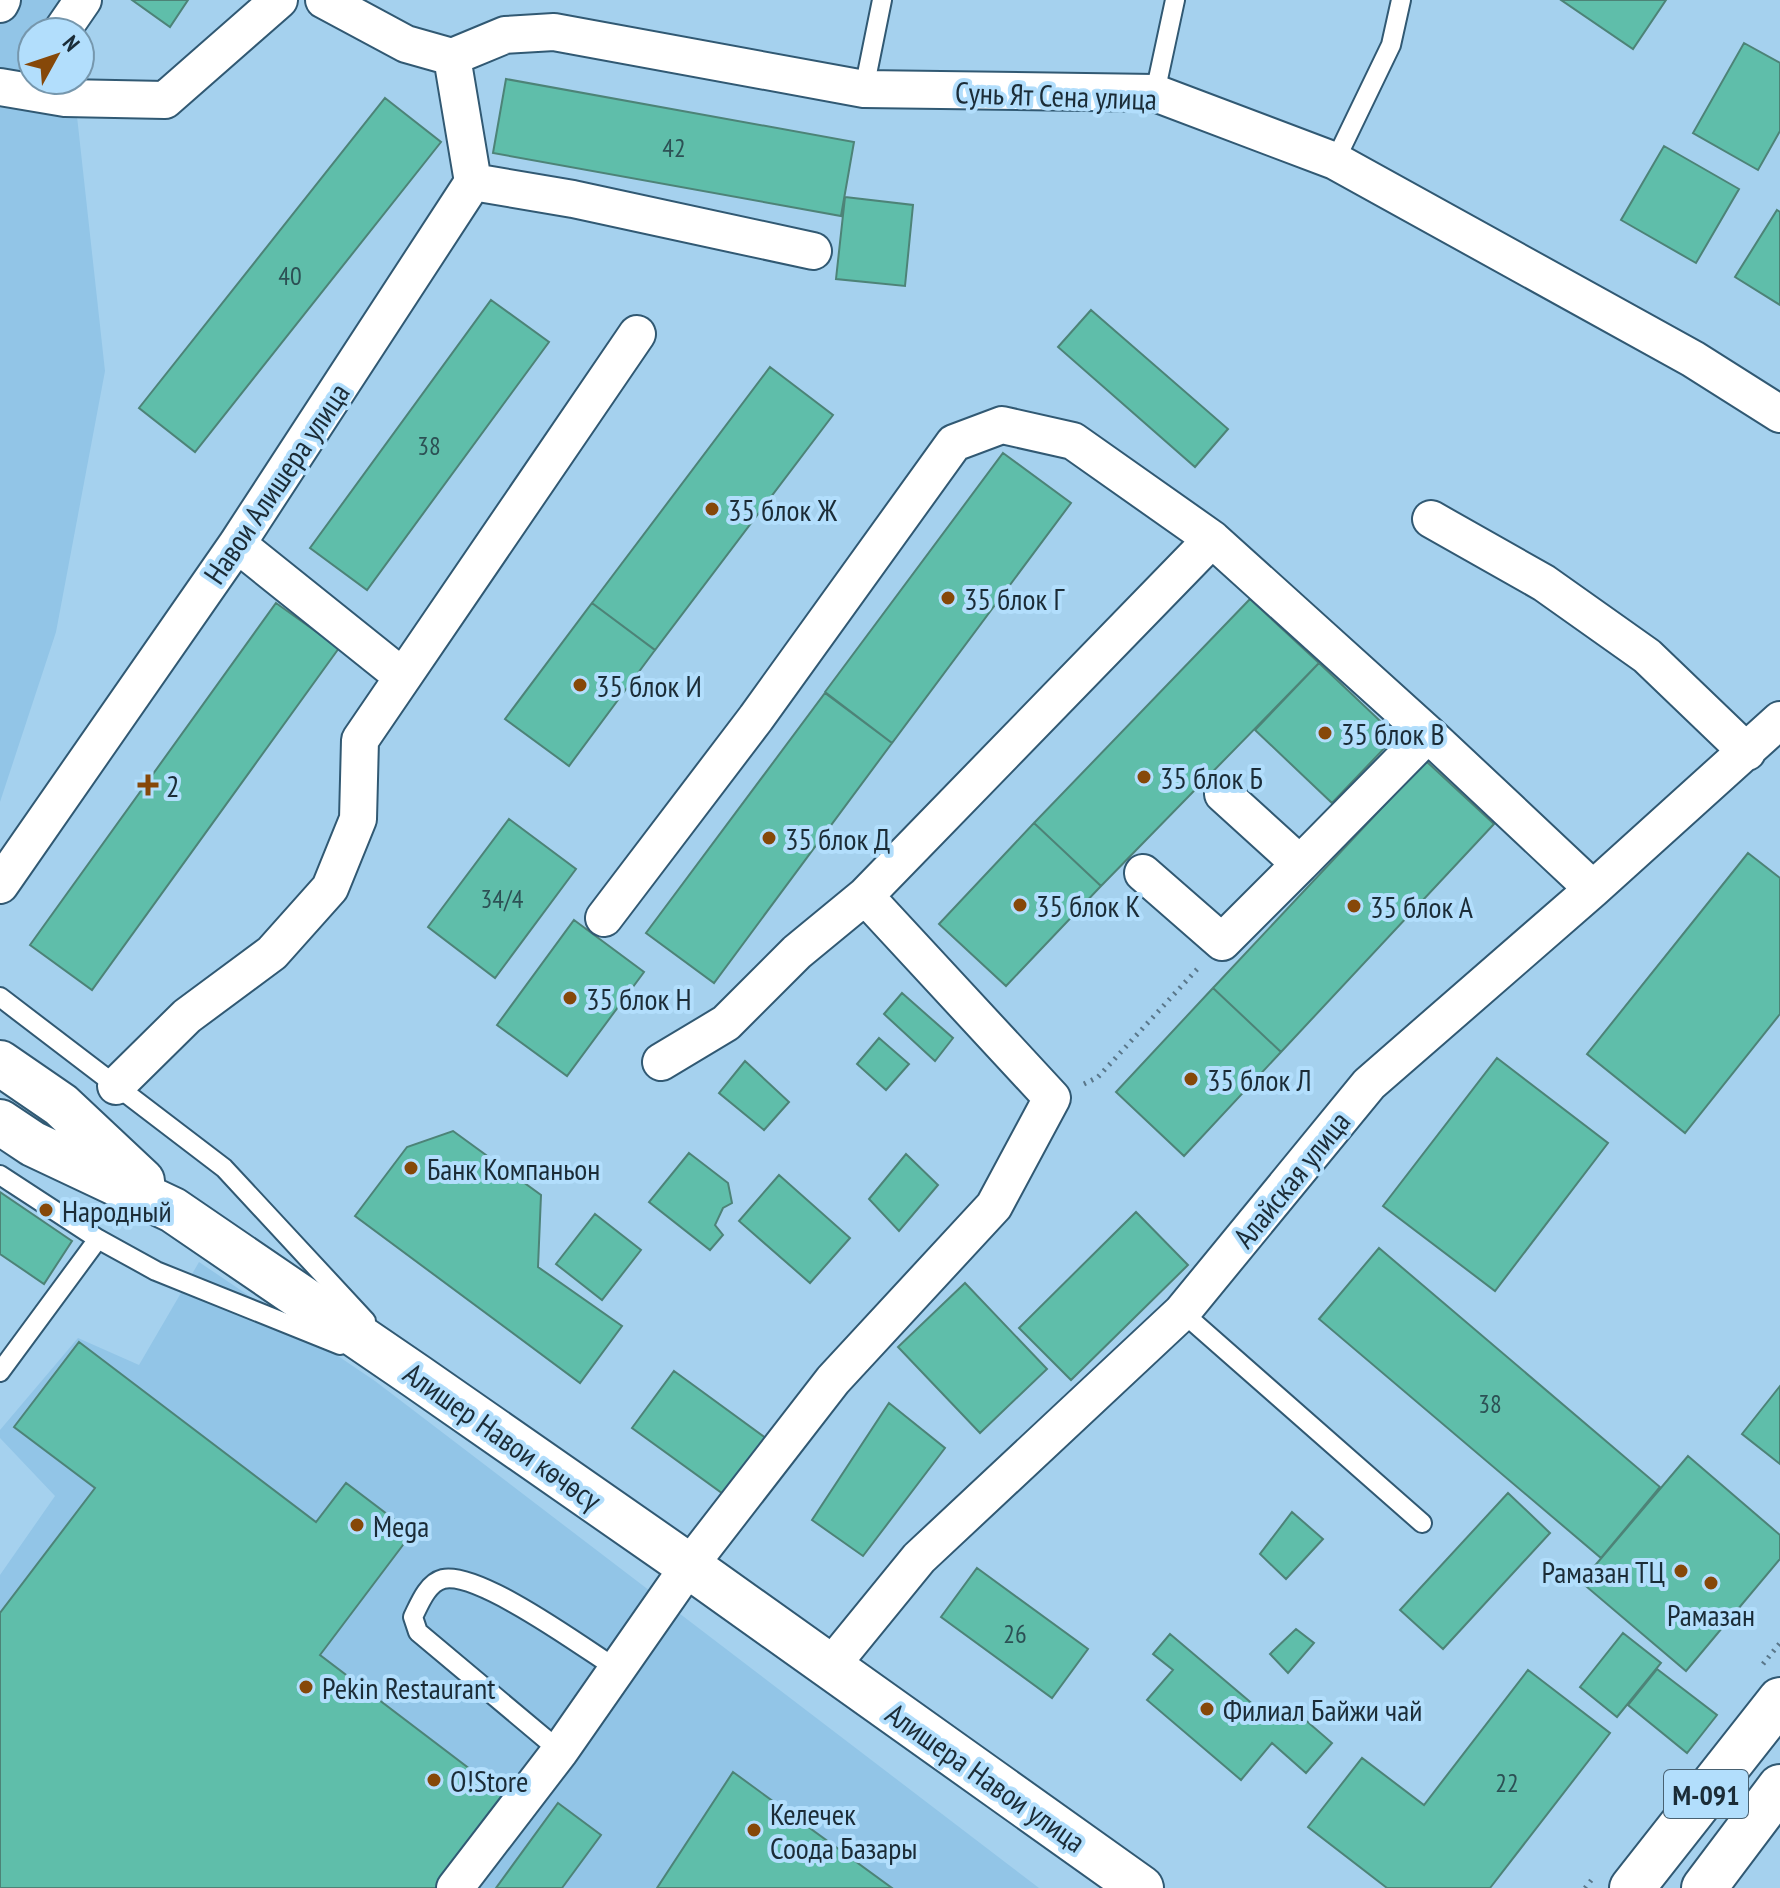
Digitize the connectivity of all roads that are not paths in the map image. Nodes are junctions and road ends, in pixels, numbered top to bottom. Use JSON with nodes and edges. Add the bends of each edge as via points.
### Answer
{"nodes":[{"id":1,"x":279,"y":0,"type":"edge"},
{"id":2,"x":324,"y":0,"type":"edge"},
{"id":3,"x":882,"y":0,"type":"edge"},
{"id":4,"x":1175,"y":0,"type":"edge"},
{"id":5,"x":1401,"y":0,"type":"edge"},
{"id":6,"x":452,"y":57,"type":"junction"},
{"id":7,"x":864,"y":89,"type":"junction"},
{"id":8,"x":1155,"y":93,"type":"junction"},
{"id":9,"x":58,"y":96,"type":"edge"},
{"id":10,"x":1335,"y":161,"type":"junction"},
{"id":11,"x":473,"y":182,"type":"junction"},
{"id":12,"x":813,"y":251,"type":"dead end"},
{"id":13,"x":637,"y":334,"type":"dead end"},
{"id":14,"x":1780,"y":414,"type":"edge"},
{"id":15,"x":1431,"y":519,"type":"dead end"},
{"id":16,"x":1212,"y":539,"type":"junction"},
{"id":17,"x":237,"y":544,"type":"junction"},
{"id":18,"x":403,"y":677,"type":"junction"},
{"id":19,"x":1780,"y":720,"type":"edge"},
{"id":20,"x":1428,"y":734,"type":"junction"},
{"id":21,"x":1747,"y":752,"type":"junction"},
{"id":22,"x":1223,"y":794,"type":"dead end"},
{"id":23,"x":1300,"y":864,"type":"junction"},
{"id":24,"x":1143,"y":873,"type":"dead end"},
{"id":25,"x":0,"y":885,"type":"edge"},
{"id":26,"x":1593,"y":889,"type":"junction"},
{"id":27,"x":865,"y":896,"type":"junction"},
{"id":28,"x":604,"y":918,"type":"dead end"},
{"id":29,"x":0,"y":997,"type":"edge"},
{"id":30,"x":661,"y":1062,"type":"dead end"},
{"id":31,"x":0,"y":1063,"type":"edge"},
{"id":32,"x":116,"y":1086,"type":"junction"},
{"id":33,"x":0,"y":1122,"type":"edge"},
{"id":34,"x":0,"y":1175,"type":"edge"},
{"id":35,"x":173,"y":1210,"type":"junction"},
{"id":36,"x":98,"y":1239,"type":"junction"},
{"id":37,"x":1182,"y":1312,"type":"junction"},
{"id":38,"x":0,"y":1372,"type":"edge"},
{"id":39,"x":416,"y":1376,"type":"junction"},
{"id":40,"x":1422,"y":1523,"type":"dead end"},
{"id":41,"x":689,"y":1566,"type":"junction"},
{"id":42,"x":830,"y":1667,"type":"junction"},
{"id":43,"x":617,"y":1669,"type":"junction"},
{"id":44,"x":1780,"y":1700,"type":"edge"},
{"id":45,"x":560,"y":1751,"type":"junction"},
{"id":46,"x":1780,"y":1787,"type":"edge"},
{"id":47,"x":455,"y":1888,"type":"edge"},
{"id":48,"x":1141,"y":1888,"type":"edge"},
{"id":49,"x":1632,"y":1888,"type":"edge"},
{"id":50,"x":1704,"y":1888,"type":"edge"}],
"edges":[{"from":1,"to":9,"type":"street","via":[[165,100]]},
{"from":2,"to":6,"type":"street","via":[[406,44]]},
{"from":3,"to":7,"type":"lane"},
{"from":4,"to":8,"type":"lane"},
{"from":5,"to":10,"type":"lane","via":[[1391,45]]},
{"from":6,"to":7,"type":"street","name":"Сунь Ят Сена улица","via":[[505,35],[554,32]]},
{"from":6,"to":11,"type":"street"},
{"from":7,"to":8,"type":"street","name":"Сунь Ят Сена улица"},
{"from":8,"to":10,"type":"street","name":"Сунь Ят Сена улица"},
{"from":10,"to":14,"type":"street","name":"Сунь Ят Сена улица","via":[[1693,359]]},
{"from":11,"to":12,"type":"street"},
{"from":11,"to":17,"type":"street","name":"Навои Алишера улица"},
{"from":13,"to":18,"type":"street"},
{"from":15,"to":21,"type":"street","via":[[1544,583],[1647,656]]},
{"from":16,"to":20,"type":"street"},
{"from":16,"to":27,"type":"street"},
{"from":16,"to":28,"type":"street","via":[[1073,441],[1002,425],[954,443]]},
{"from":17,"to":18,"type":"street"},
{"from":17,"to":25,"type":"street","name":"Навои Алишера улица"},
{"from":18,"to":32,"type":"street","via":[[360,740],[358,819],[330,888],[272,953],[187,1016]]},
{"from":19,"to":21,"type":"street","name":"Алайская улица"},
{"from":20,"to":23,"type":"street"},
{"from":20,"to":26,"type":"street"},
{"from":21,"to":26,"type":"street","name":"Алайская улица"},
{"from":22,"to":23,"type":"street"},
{"from":23,"to":24,"type":"street","via":[[1222,942]]},
{"from":26,"to":37,"type":"street","name":"Алайская улица","via":[[1369,1084]]},
{"from":27,"to":30,"type":"street","via":[[797,952],[726,1023]]},
{"from":27,"to":41,"type":"street","via":[[1052,1098],[994,1206],[833,1380]]},
{"from":29,"to":32,"type":"lane"},
{"from":31,"to":35,"type":"main road","name":"Алишер Навои көчөсү","via":[[61,1105]]},
{"from":32,"to":39,"type":"lane","via":[[224,1168]]},
{"from":33,"to":35,"type":"main road","name":"Алишер Навои көчөсү","via":[[33,1144]]},
{"from":34,"to":36,"type":"lane"},
{"from":35,"to":39,"type":"main road","name":"Алишер Навои көчөсү"},
{"from":36,"to":38,"type":"lane"},
{"from":36,"to":39,"type":"lane","via":[[156,1271]]},
{"from":37,"to":40,"type":"lane"},
{"from":37,"to":42,"type":"street","name":"Алайская улица","via":[[919,1558]]},
{"from":39,"to":41,"type":"main road","name":"Алишер Навои көчөсү"},
{"from":41,"to":42,"type":"main road","name":"Алишер Навои көчөсү"},
{"from":41,"to":43,"type":"street"},
{"from":42,"to":48,"type":"main road","name":"Алишера Навои улица"},
{"from":43,"to":45,"type":"street"},
{"from":43,"to":45,"type":"lane","via":[[499,1595],[460,1580],[442,1579],[422,1598],[413,1617],[418,1632]]},
{"from":44,"to":49,"type":"main road","number":"М-091"},
{"from":45,"to":47,"type":"street"},
{"from":46,"to":50,"type":"main road","number":"М-091"}]}
